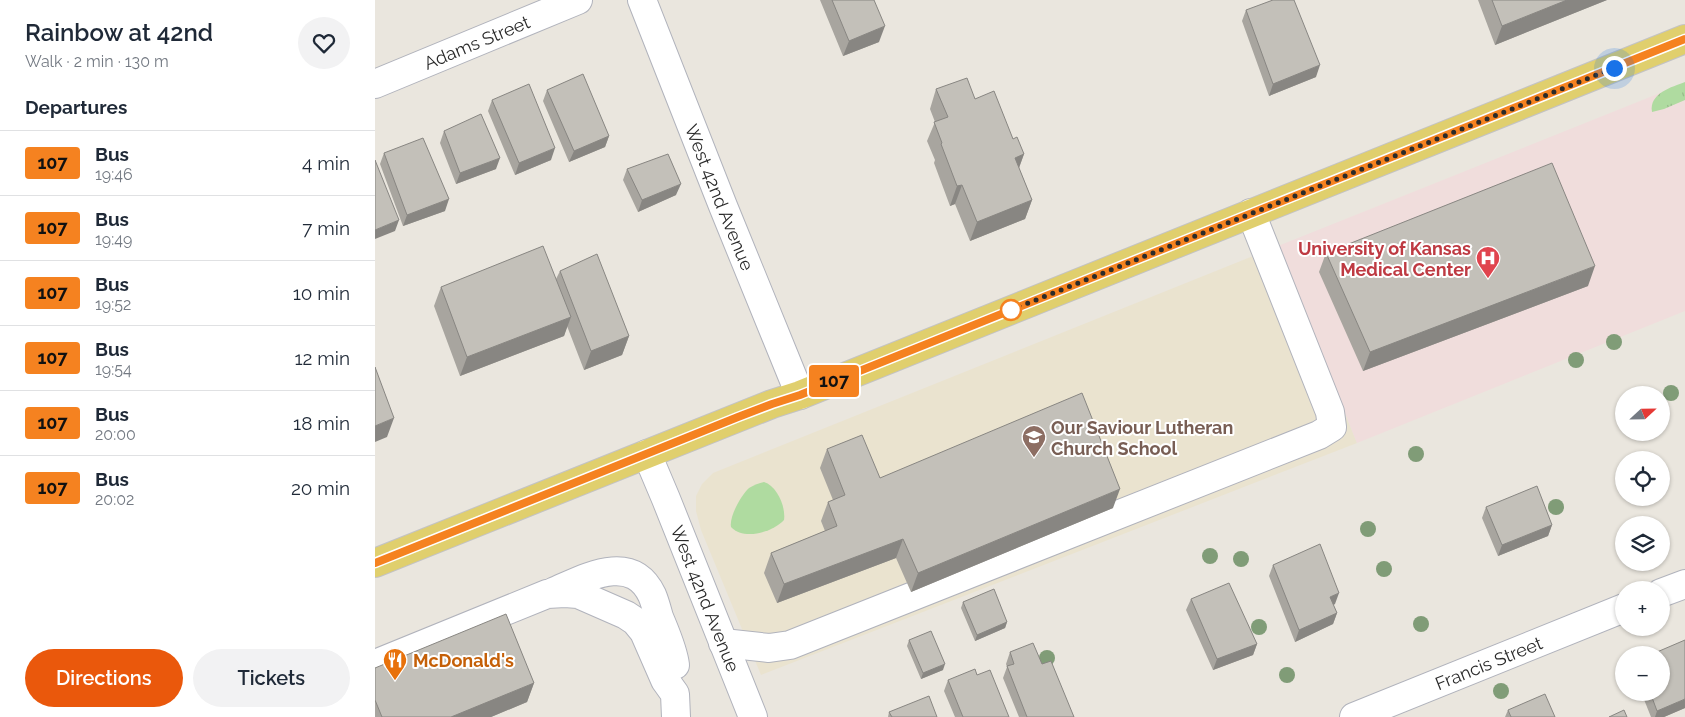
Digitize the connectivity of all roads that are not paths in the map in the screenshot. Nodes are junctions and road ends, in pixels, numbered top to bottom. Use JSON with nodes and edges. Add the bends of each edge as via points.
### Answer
{"nodes":[{"id":1,"x":578,"y":0,"type":"edge"},
{"id":2,"x":642,"y":0,"type":"edge"},
{"id":3,"x":1685,"y":39,"type":"edge"},
{"id":4,"x":375,"y":84,"type":"edge"},
{"id":5,"x":1251,"y":213,"type":"junction"},
{"id":6,"x":800,"y":395,"type":"junction"},
{"id":7,"x":647,"y":454,"type":"junction"},
{"id":8,"x":375,"y":563,"type":"edge"},
{"id":9,"x":1685,"y":584,"type":"edge"},
{"id":10,"x":1670,"y":590,"type":"edge"},
{"id":11,"x":547,"y":594,"type":"junction"},
{"id":12,"x":1615,"y":612,"type":"edge"},
{"id":13,"x":723,"y":642,"type":"junction"},
{"id":14,"x":375,"y":664,"type":"edge"},
{"id":15,"x":675,"y":706,"type":"edge"},
{"id":16,"x":753,"y":717,"type":"edge"},
{"id":17,"x":1354,"y":717,"type":"edge"}],
"edges":[{"from":1,"to":4,"type":"street","name":"Adams Street"},
{"from":2,"to":6,"type":"street","name":"West 42nd Avenue"},
{"from":3,"to":5,"type":"main road"},
{"from":5,"to":6,"type":"main road"},
{"from":5,"to":13,"type":"street","via":[[1330,412],[1331,427],[1319,435],[790,645],[769,648]]},
{"from":6,"to":7,"type":"main road"},
{"from":7,"to":8,"type":"main road"},
{"from":7,"to":13,"type":"street","name":"West 42nd Avenue"},
{"from":9,"to":10,"type":"street"},
{"from":11,"to":14,"type":"street"},
{"from":11,"to":15,"type":"street","via":[[578,594],[635,621],[644,632]]},
{"from":11,"to":15,"type":"street","via":[[607,571],[617,570],[643,582],[651,594],[675,659]]},
{"from":12,"to":17,"type":"street","name":"Francis Street"},
{"from":13,"to":16,"type":"street","name":"West 42nd Avenue"}]}
